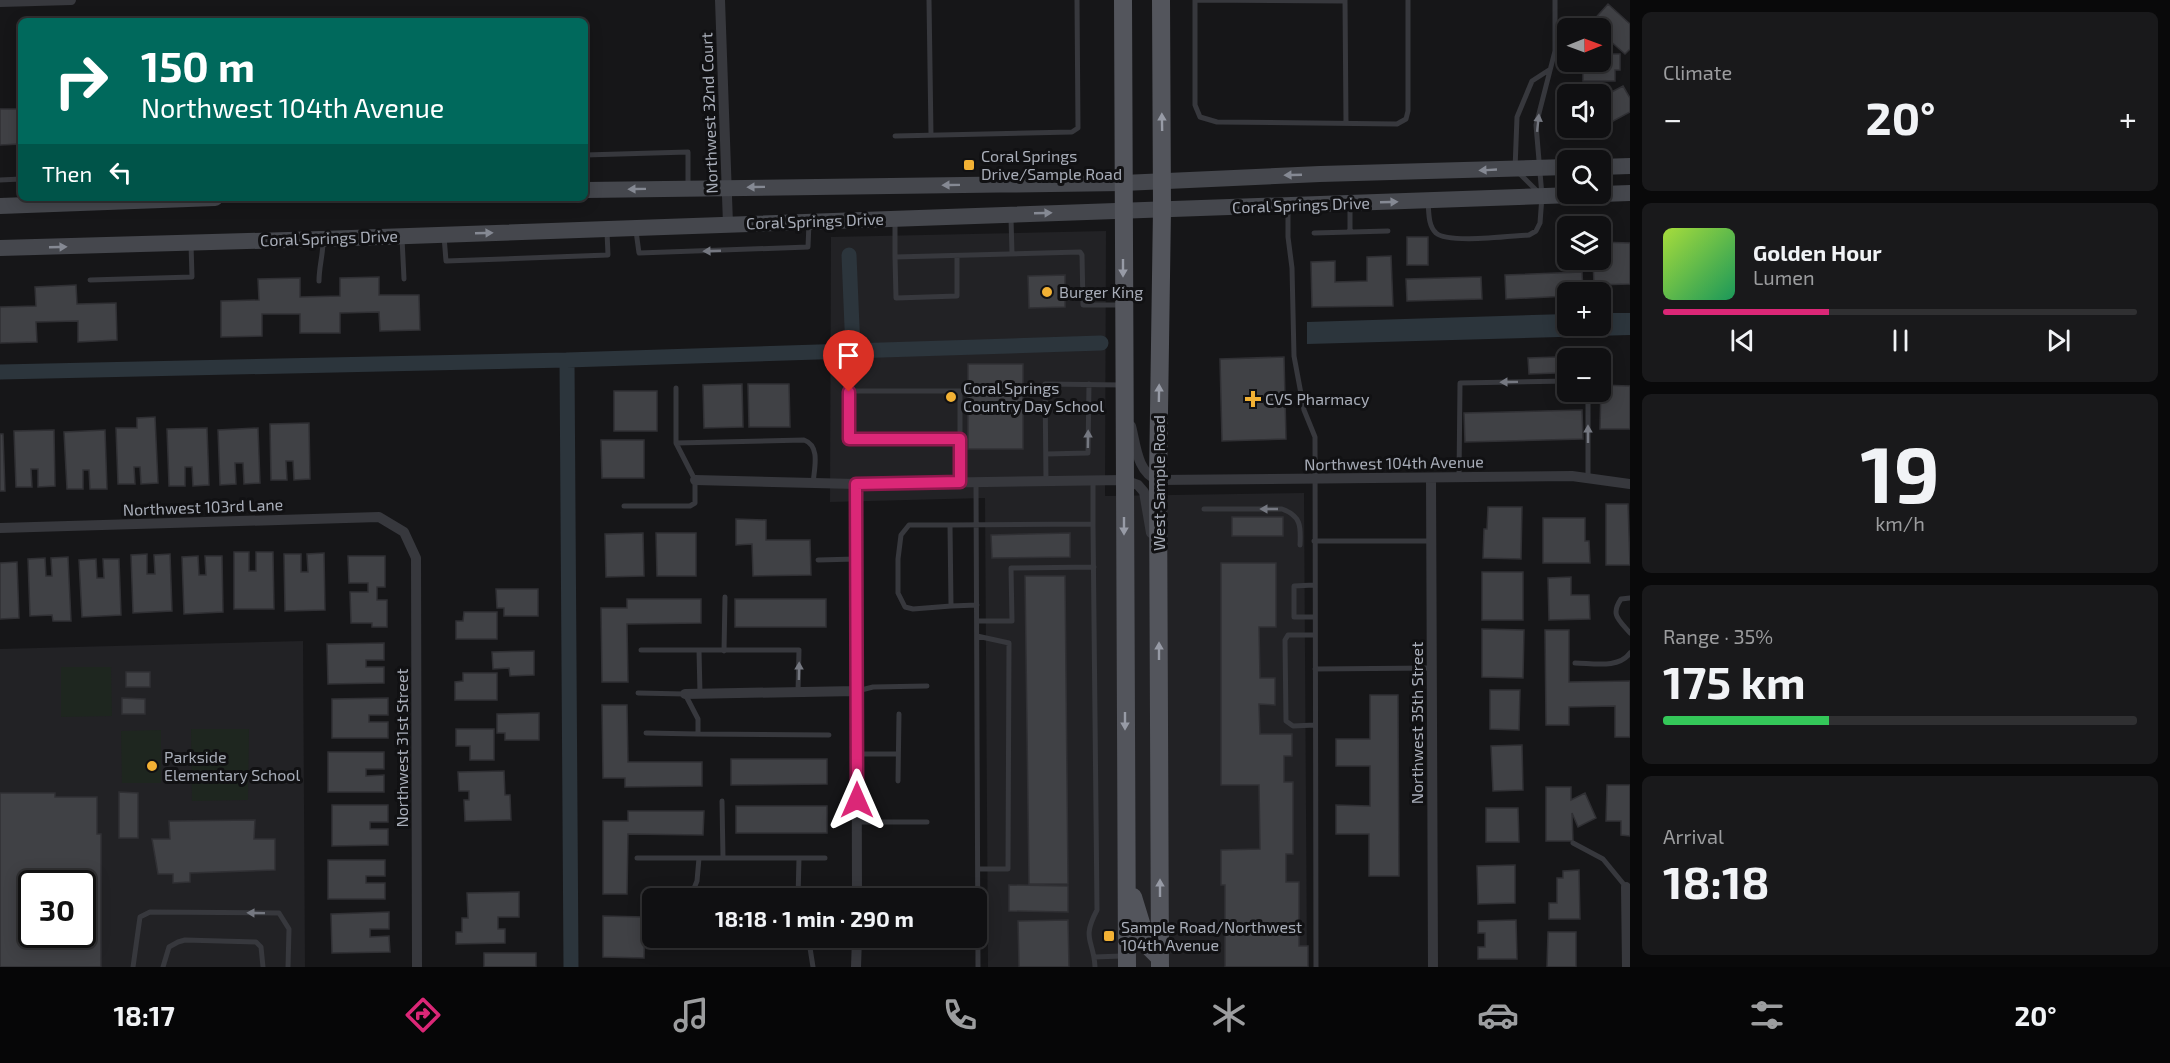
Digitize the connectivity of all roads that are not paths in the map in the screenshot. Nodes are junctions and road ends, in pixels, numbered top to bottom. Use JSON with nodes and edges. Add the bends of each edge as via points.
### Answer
{"nodes":[{"id":1,"x":71,"y":0,"type":"edge"},
{"id":2,"x":720,"y":0,"type":"edge"},
{"id":3,"x":929,"y":0,"type":"edge"},
{"id":4,"x":1077,"y":0,"type":"edge"},
{"id":5,"x":1123,"y":0,"type":"edge"},
{"id":6,"x":1161,"y":0,"type":"edge"},
{"id":7,"x":1345,"y":0,"type":"edge"},
{"id":8,"x":1408,"y":0,"type":"edge"},
{"id":9,"x":1555,"y":0,"type":"edge"},
{"id":10,"x":0,"y":2,"type":"edge"},
{"id":11,"x":1549,"y":70,"type":"junction"},
{"id":12,"x":1347,"y":123,"type":"junction"},
{"id":13,"x":931,"y":135,"type":"junction"},
{"id":14,"x":895,"y":136,"type":"dead end"},
{"id":15,"x":588,"y":155,"type":"edge"},
{"id":16,"x":1630,"y":166,"type":"edge"},
{"id":17,"x":1539,"y":167,"type":"junction"},
{"id":18,"x":1557,"y":167,"type":"edge"},
{"id":19,"x":1611,"y":167,"type":"edge"},
{"id":20,"x":1515,"y":169,"type":"junction"},
{"id":21,"x":18,"y":179,"type":"edge"},
{"id":22,"x":0,"y":180,"type":"edge"},
{"id":23,"x":1162,"y":181,"type":"junction"},
{"id":24,"x":1123,"y":183,"type":"junction"},
{"id":25,"x":728,"y":187,"type":"junction"},
{"id":26,"x":688,"y":188,"type":"junction"},
{"id":27,"x":588,"y":190,"type":"edge"},
{"id":28,"x":1630,"y":193,"type":"edge"},
{"id":29,"x":1542,"y":196,"type":"junction"},
{"id":30,"x":1428,"y":200,"type":"junction"},
{"id":31,"x":109,"y":201,"type":"edge"},
{"id":32,"x":1350,"y":203,"type":"junction"},
{"id":33,"x":1288,"y":205,"type":"junction"},
{"id":34,"x":0,"y":206,"type":"edge"},
{"id":35,"x":1162,"y":209,"type":"junction"},
{"id":36,"x":1123,"y":210,"type":"junction"},
{"id":37,"x":1011,"y":214,"type":"junction"},
{"id":38,"x":895,"y":218,"type":"junction"},
{"id":39,"x":809,"y":221,"type":"junction"},
{"id":40,"x":728,"y":224,"type":"junction"},
{"id":41,"x":635,"y":228,"type":"junction"},
{"id":42,"x":607,"y":229,"type":"junction"},
{"id":43,"x":1389,"y":231,"type":"dead end"},
{"id":44,"x":1350,"y":232,"type":"junction"},
{"id":45,"x":1314,"y":233,"type":"dead end"},
{"id":46,"x":444,"y":235,"type":"junction"},
{"id":47,"x":402,"y":236,"type":"junction"},
{"id":48,"x":322,"y":239,"type":"junction"},
{"id":49,"x":191,"y":243,"type":"junction"},
{"id":50,"x":0,"y":248,"type":"edge"},
{"id":51,"x":1012,"y":254,"type":"junction"},
{"id":52,"x":957,"y":256,"type":"junction"},
{"id":53,"x":895,"y":257,"type":"junction"},
{"id":54,"x":404,"y":279,"type":"dead end"},
{"id":55,"x":90,"y":280,"type":"dead end"},
{"id":56,"x":319,"y":281,"type":"dead end"},
{"id":57,"x":1124,"y":306,"type":"junction"},
{"id":58,"x":1557,"y":381,"type":"edge"},
{"id":59,"x":1089,"y":384,"type":"junction"},
{"id":60,"x":676,"y":388,"type":"dead end"},
{"id":61,"x":1124,"y":392,"type":"junction"},
{"id":62,"x":1588,"y":402,"type":"edge"},
{"id":63,"x":960,"y":439,"type":"junction"},
{"id":64,"x":676,"y":443,"type":"junction"},
{"id":65,"x":1046,"y":454,"type":"junction"},
{"id":66,"x":1588,"y":477,"type":"junction"},
{"id":67,"x":1431,"y":478,"type":"junction"},
{"id":68,"x":1459,"y":478,"type":"junction"},
{"id":69,"x":1314,"y":479,"type":"junction"},
{"id":70,"x":695,"y":480,"type":"junction"},
{"id":71,"x":1124,"y":480,"type":"junction"},
{"id":72,"x":1158,"y":480,"type":"junction"},
{"id":73,"x":1093,"y":481,"type":"junction"},
{"id":74,"x":960,"y":482,"type":"junction"},
{"id":75,"x":976,"y":482,"type":"junction"},
{"id":76,"x":1046,"y":482,"type":"junction"},
{"id":77,"x":813,"y":484,"type":"junction"},
{"id":78,"x":856,"y":484,"type":"junction"},
{"id":79,"x":1630,"y":484,"type":"edge"},
{"id":80,"x":624,"y":506,"type":"dead end"},
{"id":81,"x":1204,"y":509,"type":"dead end"},
{"id":82,"x":1093,"y":524,"type":"junction"},
{"id":83,"x":950,"y":525,"type":"junction"},
{"id":84,"x":976,"y":525,"type":"junction"},
{"id":85,"x":0,"y":528,"type":"edge"},
{"id":86,"x":404,"y":532,"type":"joint"},
{"id":87,"x":1314,"y":541,"type":"junction"},
{"id":88,"x":1431,"y":541,"type":"junction"},
{"id":89,"x":1300,"y":545,"type":"dead end"},
{"id":90,"x":856,"y":559,"type":"junction"},
{"id":91,"x":818,"y":560,"type":"dead end"},
{"id":92,"x":1094,"y":567,"type":"junction"},
{"id":93,"x":1158,"y":582,"type":"junction"},
{"id":94,"x":1314,"y":585,"type":"junction"},
{"id":95,"x":725,"y":597,"type":"dead end"},
{"id":96,"x":1630,"y":598,"type":"edge"},
{"id":97,"x":977,"y":605,"type":"junction"},
{"id":98,"x":951,"y":606,"type":"junction"},
{"id":99,"x":1314,"y":617,"type":"junction"},
{"id":100,"x":977,"y":621,"type":"junction"},
{"id":101,"x":1630,"y":633,"type":"edge"},
{"id":102,"x":1315,"y":635,"type":"junction"},
{"id":103,"x":977,"y":636,"type":"junction"},
{"id":104,"x":641,"y":650,"type":"dead end"},
{"id":105,"x":699,"y":650,"type":"junction"},
{"id":106,"x":724,"y":651,"type":"junction"},
{"id":107,"x":1630,"y":653,"type":"edge"},
{"id":108,"x":1575,"y":663,"type":"dead end"},
{"id":109,"x":1432,"y":668,"type":"junction"},
{"id":110,"x":1315,"y":669,"type":"junction"},
{"id":111,"x":927,"y":686,"type":"dead end"},
{"id":112,"x":857,"y":691,"type":"junction"},
{"id":113,"x":798,"y":692,"type":"junction"},
{"id":114,"x":638,"y":693,"type":"dead end"},
{"id":115,"x":685,"y":694,"type":"junction"},
{"id":116,"x":700,"y":694,"type":"junction"},
{"id":117,"x":898,"y":714,"type":"dead end"},
{"id":118,"x":1315,"y":725,"type":"junction"},
{"id":119,"x":646,"y":734,"type":"dead end"},
{"id":120,"x":698,"y":734,"type":"junction"},
{"id":121,"x":829,"y":735,"type":"dead end"},
{"id":122,"x":857,"y":754,"type":"junction"},
{"id":123,"x":898,"y":754,"type":"junction"},
{"id":124,"x":898,"y":780,"type":"dead end"},
{"id":125,"x":722,"y":801,"type":"dead end"},
{"id":126,"x":857,"y":822,"type":"junction"},
{"id":127,"x":927,"y":822,"type":"dead end"},
{"id":128,"x":1573,"y":843,"type":"dead end"},
{"id":129,"x":637,"y":858,"type":"dead end"},
{"id":130,"x":699,"y":858,"type":"junction"},
{"id":131,"x":723,"y":858,"type":"junction"},
{"id":132,"x":799,"y":858,"type":"junction"},
{"id":133,"x":825,"y":858,"type":"dead end"},
{"id":134,"x":978,"y":869,"type":"junction"},
{"id":135,"x":1126,"y":872,"type":"junction"},
{"id":136,"x":1626,"y":887,"type":"joint"},
{"id":137,"x":694,"y":888,"type":"edge"},
{"id":138,"x":798,"y":888,"type":"edge"},
{"id":139,"x":857,"y":888,"type":"edge"},
{"id":140,"x":810,"y":948,"type":"edge"},
{"id":141,"x":856,"y":948,"type":"edge"},
{"id":142,"x":1094,"y":957,"type":"junction"},
{"id":143,"x":1127,"y":962,"type":"edge"},
{"id":144,"x":1160,"y":962,"type":"edge"},
{"id":145,"x":133,"y":967,"type":"edge"},
{"id":146,"x":163,"y":967,"type":"edge"},
{"id":147,"x":263,"y":967,"type":"edge"},
{"id":148,"x":288,"y":967,"type":"edge"},
{"id":149,"x":417,"y":967,"type":"edge"},
{"id":150,"x":813,"y":967,"type":"edge"},
{"id":151,"x":856,"y":967,"type":"edge"},
{"id":152,"x":978,"y":967,"type":"edge"},
{"id":153,"x":1095,"y":967,"type":"edge"},
{"id":154,"x":1143,"y":967,"type":"edge"},
{"id":155,"x":1316,"y":967,"type":"edge"},
{"id":156,"x":1433,"y":967,"type":"edge"},
{"id":157,"x":1627,"y":967,"type":"edge"}],
"edges":[{"from":1,"to":10,"type":"street"},
{"from":2,"to":25,"type":"street","name":"Northwest 32nd Court"},
{"from":3,"to":13,"type":"lane"},
{"from":4,"to":13,"type":"lane","via":[[1078,128],[1072,132]]},
{"from":5,"to":24,"type":"main road"},
{"from":23,"to":6,"type":"main road","name":"West Sample Road","one_way":true},
{"from":7,"to":12,"type":"lane"},
{"from":7,"to":12,"type":"lane","via":[[1195,0],[1195,105],[1200,117],[1217,122]]},
{"from":8,"to":12,"type":"lane","via":[[1406,119],[1397,124]]},
{"from":9,"to":11,"type":"lane","via":[[1555,51]]},
{"from":17,"to":11,"type":"lane","one_way":true,"via":[[1536,124]]},
{"from":11,"to":20,"type":"lane","via":[[1532,81],[1517,117]]},
{"from":13,"to":14,"type":"lane"},
{"from":15,"to":26,"type":"lane","via":[[688,152]]},
{"from":16,"to":19,"type":"main road"},
{"from":17,"to":18,"type":"main road","name":"Coral Springs Drive"},
{"from":17,"to":20,"type":"main road","name":"Coral Springs Drive"},
{"from":17,"to":29,"type":"lane"},
{"from":20,"to":23,"type":"main road","name":"Coral Springs Drive","one_way":true},
{"from":20,"to":29,"type":"lane"},
{"from":21,"to":22,"type":"lane"},
{"from":23,"to":24,"type":"main road","name":"Coral Springs Drive"},
{"from":23,"to":35,"type":"main road","name":"West Sample Road"},
{"from":24,"to":25,"type":"main road","name":"Coral Springs Drive","one_way":true},
{"from":24,"to":36,"type":"main road"},
{"from":25,"to":26,"type":"main road","name":"Coral Springs Drive"},
{"from":25,"to":40,"type":"street","name":"Northwest 32nd Court"},
{"from":26,"to":27,"type":"main road","name":"Coral Springs Drive","one_way":true},
{"from":28,"to":29,"type":"main road","name":"Coral Springs Drive"},
{"from":29,"to":30,"type":"main road","name":"Coral Springs Drive"},
{"from":29,"to":30,"type":"lane","via":[[1540,223],[1529,235],[1450,240],[1436,233],[1431,225]]},
{"from":32,"to":30,"type":"main road","name":"Coral Springs Drive","one_way":true},
{"from":31,"to":34,"type":"main road"},
{"from":32,"to":33,"type":"main road","name":"Coral Springs Drive"},
{"from":32,"to":44,"type":"lane"},
{"from":33,"to":35,"type":"main road","name":"Coral Springs Drive"},
{"from":33,"to":69,"type":"lane","via":[[1294,356],[1304,410],[1315,437]]},
{"from":35,"to":36,"type":"main road","name":"Coral Springs Drive"},
{"from":72,"to":35,"type":"main road","name":"West Sample Road","one_way":true},
{"from":37,"to":36,"type":"main road","name":"Coral Springs Drive","one_way":true},
{"from":36,"to":57,"type":"main road","one_way":true},
{"from":37,"to":38,"type":"main road","name":"Coral Springs Drive"},
{"from":37,"to":51,"type":"lane"},
{"from":38,"to":39,"type":"main road","name":"Coral Springs Drive"},
{"from":38,"to":53,"type":"lane"},
{"from":39,"to":40,"type":"main road","name":"Coral Springs Drive"},
{"from":39,"to":41,"type":"lane","one_way":true,"via":[[808,247],[639,253]]},
{"from":40,"to":41,"type":"main road","name":"Coral Springs Drive"},
{"from":41,"to":42,"type":"main road","name":"Coral Springs Drive"},
{"from":46,"to":42,"type":"main road","name":"Coral Springs Drive","one_way":true},
{"from":42,"to":46,"type":"lane","via":[[608,255],[446,261]]},
{"from":43,"to":44,"type":"lane"},
{"from":44,"to":45,"type":"lane"},
{"from":46,"to":47,"type":"main road","name":"Coral Springs Drive"},
{"from":47,"to":48,"type":"main road","name":"Coral Springs Drive"},
{"from":47,"to":54,"type":"lane"},
{"from":48,"to":49,"type":"main road","name":"Coral Springs Drive"},
{"from":48,"to":56,"type":"lane"},
{"from":50,"to":49,"type":"main road","name":"Coral Springs Drive","one_way":true},
{"from":49,"to":55,"type":"lane","via":[[192,277]]},
{"from":51,"to":52,"type":"lane"},
{"from":51,"to":57,"type":"lane","via":[[1080,252],[1083,305]]},
{"from":52,"to":53,"type":"lane"},
{"from":52,"to":53,"type":"lane","via":[[957,296],[896,298]]},
{"from":57,"to":61,"type":"main road"},
{"from":58,"to":68,"type":"lane","one_way":true,"via":[[1461,383]]},
{"from":59,"to":61,"type":"lane"},
{"from":65,"to":59,"type":"lane","one_way":true,"via":[[1088,453]]},
{"from":59,"to":65,"type":"lane","via":[[1045,384]]},
{"from":60,"to":64,"type":"lane"},
{"from":61,"to":71,"type":"main road"},
{"from":61,"to":72,"type":"street","via":[[1140,462],[1149,477]]},
{"from":66,"to":62,"type":"lane","one_way":true},
{"from":63,"to":63,"type":"lane","via":[[960,390],[849,392],[849,439]]},
{"from":63,"to":74,"type":"lane"},
{"from":64,"to":70,"type":"lane"},
{"from":64,"to":77,"type":"lane","via":[[809,441],[814,450]]},
{"from":65,"to":76,"type":"lane"},
{"from":66,"to":68,"type":"street","name":"Northwest 104th Avenue"},
{"from":66,"to":79,"type":"street","name":"Northwest 104th Avenue"},
{"from":67,"to":68,"type":"street","name":"Northwest 104th Avenue"},
{"from":67,"to":69,"type":"street","name":"Northwest 104th Avenue"},
{"from":67,"to":88,"type":"street","name":"Northwest 35th Street"},
{"from":69,"to":72,"type":"street","name":"Northwest 104th Avenue"},
{"from":69,"to":87,"type":"lane"},
{"from":70,"to":77,"type":"street"},
{"from":70,"to":80,"type":"lane","via":[[695,503],[690,506]]},
{"from":71,"to":73,"type":"street"},
{"from":71,"to":93,"type":"street","via":[[1144,492]]},
{"from":71,"to":135,"type":"main road","one_way":true},
{"from":72,"to":93,"type":"main road","name":"West Sample Road"},
{"from":73,"to":76,"type":"street"},
{"from":73,"to":82,"type":"lane"},
{"from":74,"to":75,"type":"street"},
{"from":74,"to":78,"type":"street"},
{"from":75,"to":76,"type":"street"},
{"from":75,"to":84,"type":"lane"},
{"from":77,"to":78,"type":"street"},
{"from":78,"to":90,"type":"street"},
{"from":89,"to":81,"type":"lane","one_way":true,"via":[[1299,522],[1293,513],[1282,509]]},
{"from":82,"to":84,"type":"lane"},
{"from":82,"to":92,"type":"lane"},
{"from":83,"to":84,"type":"lane"},
{"from":83,"to":98,"type":"lane"},
{"from":83,"to":98,"type":"lane","via":[[909,525],[901,535],[898,593],[905,607],[913,609]]},
{"from":84,"to":97,"type":"lane"},
{"from":85,"to":86,"type":"street","name":"Northwest 103rd Lane","via":[[379,517]]},
{"from":86,"to":149,"type":"street","name":"Northwest 31st Street","via":[[416,558]]},
{"from":87,"to":88,"type":"lane"},
{"from":87,"to":94,"type":"lane"},
{"from":88,"to":109,"type":"street","name":"Northwest 35th Street"},
{"from":90,"to":91,"type":"lane"},
{"from":90,"to":112,"type":"street"},
{"from":92,"to":100,"type":"lane","via":[[1011,568],[1012,621]]},
{"from":92,"to":142,"type":"lane","via":[[1097,910],[1088,938]]},
{"from":144,"to":93,"type":"main road","name":"West Sample Road","one_way":true},
{"from":94,"to":99,"type":"lane"},
{"from":94,"to":99,"type":"lane","via":[[1294,586],[1294,617]]},
{"from":95,"to":106,"type":"lane"},
{"from":96,"to":101,"type":"lane","via":[[1621,599],[1615,607]]},
{"from":97,"to":98,"type":"lane"},
{"from":97,"to":100,"type":"lane"},
{"from":99,"to":102,"type":"lane"},
{"from":100,"to":103,"type":"lane"},
{"from":102,"to":110,"type":"lane"},
{"from":102,"to":118,"type":"lane","via":[[1288,635],[1285,640],[1286,722],[1293,726]]},
{"from":103,"to":134,"type":"lane"},
{"from":103,"to":134,"type":"lane","via":[[1009,643],[1008,869]]},
{"from":104,"to":105,"type":"lane"},
{"from":105,"to":106,"type":"lane"},
{"from":105,"to":116,"type":"lane"},
{"from":113,"to":106,"type":"lane","one_way":true,"via":[[799,650]]},
{"from":107,"to":108,"type":"lane","via":[[1619,663]]},
{"from":109,"to":110,"type":"lane"},
{"from":109,"to":156,"type":"street","name":"Northwest 35th Street"},
{"from":110,"to":118,"type":"lane"},
{"from":111,"to":112,"type":"lane"},
{"from":112,"to":113,"type":"street"},
{"from":112,"to":122,"type":"street"},
{"from":113,"to":116,"type":"street"},
{"from":114,"to":115,"type":"lane"},
{"from":115,"to":116,"type":"street"},
{"from":115,"to":120,"type":"lane","via":[[698,719]]},
{"from":117,"to":123,"type":"lane"},
{"from":118,"to":155,"type":"lane"},
{"from":119,"to":120,"type":"lane"},
{"from":120,"to":121,"type":"lane"},
{"from":122,"to":123,"type":"lane"},
{"from":122,"to":126,"type":"street"},
{"from":123,"to":124,"type":"lane"},
{"from":125,"to":131,"type":"lane"},
{"from":126,"to":127,"type":"lane"},
{"from":126,"to":139,"type":"street"},
{"from":128,"to":136,"type":"lane","via":[[1603,859]]},
{"from":129,"to":130,"type":"lane"},
{"from":130,"to":131,"type":"lane"},
{"from":130,"to":137,"type":"lane"},
{"from":131,"to":132,"type":"lane"},
{"from":132,"to":133,"type":"lane"},
{"from":132,"to":138,"type":"lane"},
{"from":134,"to":152,"type":"lane"},
{"from":135,"to":143,"type":"main road"},
{"from":135,"to":144,"type":"main road","via":[[1143,935]]},
{"from":136,"to":157,"type":"street"},
{"from":140,"to":150,"type":"lane"},
{"from":141,"to":151,"type":"street"},
{"from":142,"to":143,"type":"lane"},
{"from":142,"to":153,"type":"lane"},
{"from":143,"to":154,"type":"main road"},
{"from":148,"to":145,"type":"lane","one_way":true,"via":[[289,929],[279,913],[150,912],[140,917]]},
{"from":146,"to":147,"type":"lane","via":[[165,954],[173,944],[196,940],[256,942],[261,947]]}]}
